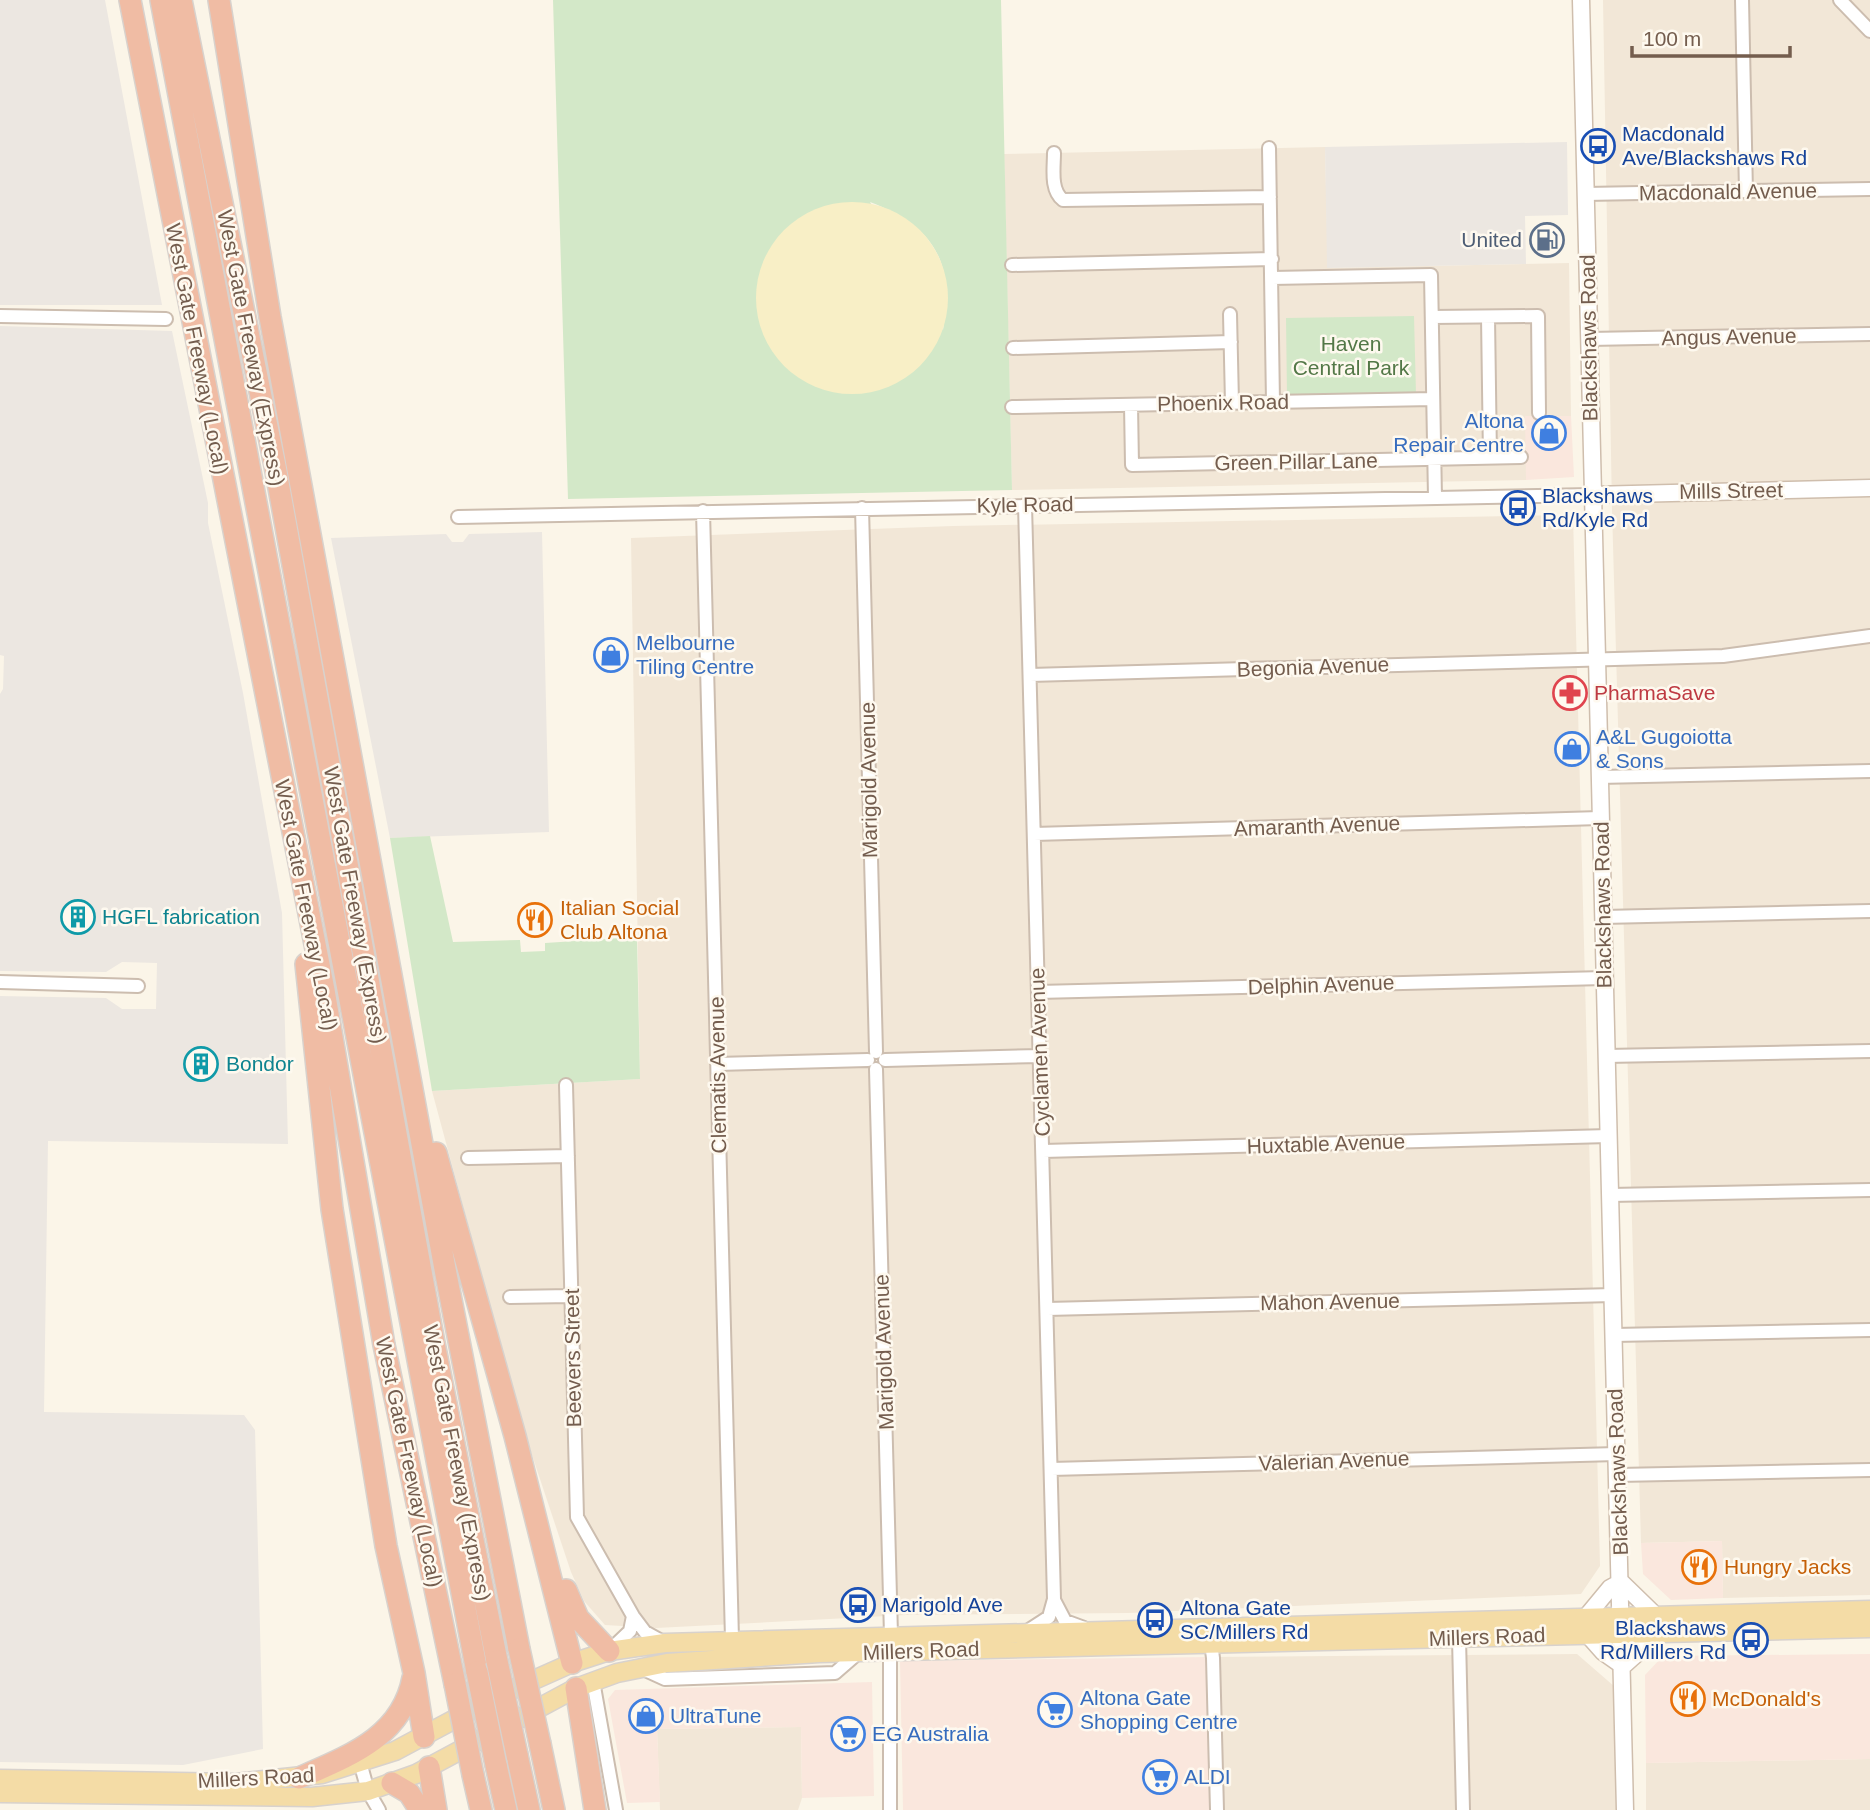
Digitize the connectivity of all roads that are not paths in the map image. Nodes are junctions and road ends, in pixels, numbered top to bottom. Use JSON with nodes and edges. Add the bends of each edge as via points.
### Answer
{"nodes":[{"id":1,"x":130,"y":0,"type":"edge"},
{"id":2,"x":160,"y":0,"type":"edge"},
{"id":3,"x":181,"y":0,"type":"edge"},
{"id":4,"x":205,"y":0,"type":"edge"},
{"id":5,"x":219,"y":0,"type":"edge"},
{"id":6,"x":1581,"y":0,"type":"edge"},
{"id":7,"x":1742,"y":0,"type":"edge"},
{"id":8,"x":1840,"y":0,"type":"edge"},
{"id":9,"x":1870,"y":31,"type":"edge"},
{"id":10,"x":1269,"y":148,"type":"dead end"},
{"id":11,"x":1054,"y":153,"type":"dead end"},
{"id":12,"x":244,"y":162,"type":"junction"},
{"id":13,"x":1870,"y":190,"type":"edge"},
{"id":14,"x":1746,"y":192,"type":"junction"},
{"id":15,"x":1586,"y":194,"type":"junction"},
{"id":16,"x":1270,"y":197,"type":"junction"},
{"id":17,"x":1272,"y":259,"type":"junction"},
{"id":18,"x":1012,"y":265,"type":"dead end"},
{"id":19,"x":1272,"y":278,"type":"junction"},
{"id":20,"x":1230,"y":314,"type":"dead end"},
{"id":21,"x":0,"y":316,"type":"edge"},
{"id":22,"x":1432,"y":317,"type":"junction"},
{"id":23,"x":1488,"y":317,"type":"junction"},
{"id":24,"x":166,"y":319,"type":"dead end"},
{"id":25,"x":1870,"y":334,"type":"edge"},
{"id":26,"x":1588,"y":339,"type":"junction"},
{"id":27,"x":1231,"y":342,"type":"junction"},
{"id":28,"x":1013,"y":348,"type":"dead end"},
{"id":29,"x":1433,"y":399,"type":"junction"},
{"id":30,"x":1273,"y":402,"type":"junction"},
{"id":31,"x":1232,"y":403,"type":"junction"},
{"id":32,"x":1131,"y":405,"type":"junction"},
{"id":33,"x":1012,"y":407,"type":"dead end"},
{"id":34,"x":1539,"y":413,"type":"dead end"},
{"id":35,"x":1521,"y":457,"type":"dead end"},
{"id":36,"x":1490,"y":458,"type":"junction"},
{"id":37,"x":1434,"y":459,"type":"junction"},
{"id":38,"x":1870,"y":488,"type":"edge"},
{"id":39,"x":1592,"y":495,"type":"junction"},
{"id":40,"x":1435,"y":498,"type":"junction"},
{"id":41,"x":1025,"y":505,"type":"junction"},
{"id":42,"x":862,"y":508,"type":"junction"},
{"id":43,"x":703,"y":511,"type":"junction"},
{"id":44,"x":458,"y":517,"type":"dead end"},
{"id":45,"x":1870,"y":636,"type":"edge"},
{"id":46,"x":1596,"y":660,"type":"junction"},
{"id":47,"x":1030,"y":675,"type":"junction"},
{"id":48,"x":1870,"y":771,"type":"edge"},
{"id":49,"x":1599,"y":777,"type":"junction"},
{"id":50,"x":283,"y":788,"type":"junction"},
{"id":51,"x":1600,"y":818,"type":"junction"},
{"id":52,"x":1034,"y":834,"type":"junction"},
{"id":53,"x":1870,"y":911,"type":"edge"},
{"id":54,"x":1603,"y":916,"type":"junction"},
{"id":55,"x":1604,"y":978,"type":"junction"},
{"id":56,"x":0,"y":982,"type":"edge"},
{"id":57,"x":138,"y":986,"type":"dead end"},
{"id":58,"x":1038,"y":992,"type":"junction"},
{"id":59,"x":403,"y":1037,"type":"junction"},
{"id":60,"x":1870,"y":1051,"type":"edge"},
{"id":61,"x":1040,"y":1056,"type":"junction"},
{"id":62,"x":1606,"y":1056,"type":"junction"},
{"id":63,"x":876,"y":1060,"type":"junction"},
{"id":64,"x":718,"y":1064,"type":"junction"},
{"id":65,"x":566,"y":1086,"type":"dead end"},
{"id":66,"x":1609,"y":1136,"type":"junction"},
{"id":67,"x":1043,"y":1151,"type":"junction"},
{"id":68,"x":568,"y":1156,"type":"junction"},
{"id":69,"x":468,"y":1158,"type":"dead end"},
{"id":70,"x":1870,"y":1190,"type":"edge"},
{"id":71,"x":1610,"y":1195,"type":"junction"},
{"id":72,"x":1613,"y":1295,"type":"junction"},
{"id":73,"x":571,"y":1296,"type":"junction"},
{"id":74,"x":510,"y":1297,"type":"dead end"},
{"id":75,"x":1047,"y":1310,"type":"junction"},
{"id":76,"x":1870,"y":1330,"type":"edge"},
{"id":77,"x":1614,"y":1335,"type":"junction"},
{"id":78,"x":515,"y":1436,"type":"junction"},
{"id":79,"x":1617,"y":1454,"type":"junction"},
{"id":80,"x":1051,"y":1469,"type":"junction"},
{"id":81,"x":1870,"y":1470,"type":"edge"},
{"id":82,"x":1618,"y":1475,"type":"junction"},
{"id":83,"x":1621,"y":1582,"type":"junction"},
{"id":84,"x":1054,"y":1600,"type":"junction"},
{"id":85,"x":1870,"y":1610,"type":"edge"},
{"id":86,"x":633,"y":1616,"type":"junction"},
{"id":87,"x":1622,"y":1624,"type":"junction"},
{"id":88,"x":1658,"y":1624,"type":"junction"},
{"id":89,"x":1587,"y":1625,"type":"junction"},
{"id":90,"x":1176,"y":1628,"type":"junction"},
{"id":91,"x":1870,"y":1628,"type":"edge"},
{"id":92,"x":1089,"y":1630,"type":"junction"},
{"id":93,"x":1028,"y":1631,"type":"junction"},
{"id":94,"x":1459,"y":1638,"type":"junction"},
{"id":95,"x":732,"y":1639,"type":"junction"},
{"id":96,"x":665,"y":1643,"type":"junction"},
{"id":97,"x":1210,"y":1643,"type":"junction"},
{"id":98,"x":891,"y":1644,"type":"junction"},
{"id":99,"x":609,"y":1651,"type":"junction"},
{"id":100,"x":572,"y":1663,"type":"junction"},
{"id":101,"x":1623,"y":1666,"type":"junction"},
{"id":102,"x":414,"y":1673,"type":"junction"},
{"id":103,"x":584,"y":1685,"type":"junction"},
{"id":104,"x":424,"y":1737,"type":"junction"},
{"id":105,"x":359,"y":1758,"type":"junction"},
{"id":106,"x":429,"y":1767,"type":"junction"},
{"id":107,"x":299,"y":1778,"type":"joint"},
{"id":108,"x":0,"y":1779,"type":"edge"},
{"id":109,"x":392,"y":1783,"type":"junction"},
{"id":110,"x":368,"y":1791,"type":"junction"},
{"id":111,"x":0,"y":1793,"type":"edge"},
{"id":112,"x":190,"y":1796,"type":"edge"},
{"id":113,"x":379,"y":1810,"type":"edge"},
{"id":114,"x":420,"y":1810,"type":"edge"},
{"id":115,"x":436,"y":1810,"type":"edge"},
{"id":116,"x":481,"y":1810,"type":"edge"},
{"id":117,"x":506,"y":1810,"type":"edge"},
{"id":118,"x":529,"y":1810,"type":"edge"},
{"id":119,"x":554,"y":1810,"type":"edge"},
{"id":120,"x":595,"y":1810,"type":"edge"},
{"id":121,"x":616,"y":1810,"type":"edge"},
{"id":122,"x":890,"y":1810,"type":"edge"},
{"id":123,"x":1217,"y":1810,"type":"edge"},
{"id":124,"x":1463,"y":1810,"type":"edge"},
{"id":125,"x":1625,"y":1810,"type":"edge"}],
"edges":[{"from":1,"to":50,"type":"highway","name":"West Gate Freeway (Local)"},
{"from":2,"to":117,"type":"highway","name":"West Gate Freeway (Express)","bridge":true},
{"from":3,"to":118,"type":"highway","name":"West Gate Freeway (Express)","bridge":true,"via":[[275,466],[441,1383]]},
{"from":4,"to":12,"type":"highway"},
{"from":5,"to":12,"type":"highway"},
{"from":6,"to":15,"type":"main road","name":"Blackshaws Road"},
{"from":7,"to":14,"type":"street"},
{"from":8,"to":9,"type":"street"},
{"from":10,"to":16,"type":"street"},
{"from":11,"to":16,"type":"street","via":[[1056,193],[1063,200]]},
{"from":12,"to":59,"type":"highway"},
{"from":13,"to":14,"type":"street","name":"Macdonald Avenue"},
{"from":14,"to":15,"type":"street","name":"Macdonald Avenue"},
{"from":15,"to":26,"type":"main road","name":"Blackshaws Road"},
{"from":16,"to":17,"type":"street"},
{"from":17,"to":18,"type":"street"},
{"from":17,"to":19,"type":"street"},
{"from":19,"to":22,"type":"street","via":[[1431,275]]},
{"from":19,"to":30,"type":"street"},
{"from":20,"to":27,"type":"street"},
{"from":21,"to":24,"type":"street"},
{"from":22,"to":23,"type":"street"},
{"from":22,"to":29,"type":"street"},
{"from":23,"to":34,"type":"street","via":[[1538,316]]},
{"from":23,"to":36,"type":"street"},
{"from":25,"to":26,"type":"street","name":"Angus Avenue"},
{"from":26,"to":39,"type":"main road","name":"Blackshaws Road"},
{"from":27,"to":28,"type":"street"},
{"from":27,"to":31,"type":"street"},
{"from":29,"to":30,"type":"street","name":"Phoenix Road"},
{"from":29,"to":37,"type":"street"},
{"from":30,"to":31,"type":"street","name":"Phoenix Road"},
{"from":31,"to":32,"type":"street","name":"Phoenix Road"},
{"from":32,"to":33,"type":"street","name":"Phoenix Road"},
{"from":32,"to":37,"type":"street","name":"Green Pillar Lane","via":[[1132,465]]},
{"from":35,"to":36,"type":"street","name":"Green Pillar Lane"},
{"from":36,"to":37,"type":"street","name":"Green Pillar Lane"},
{"from":37,"to":40,"type":"street"},
{"from":38,"to":39,"type":"main road","name":"Mills Street"},
{"from":39,"to":40,"type":"street","name":"Kyle Road"},
{"from":39,"to":46,"type":"main road","name":"Blackshaws Road"},
{"from":40,"to":41,"type":"street","name":"Kyle Road"},
{"from":41,"to":42,"type":"street","name":"Kyle Road"},
{"from":41,"to":47,"type":"street","name":"Cyclamen Avenue"},
{"from":42,"to":43,"type":"street","name":"Kyle Road"},
{"from":42,"to":63,"type":"street","name":"Marigold Avenue"},
{"from":43,"to":44,"type":"street","name":"Kyle Road"},
{"from":43,"to":64,"type":"street","name":"Clematis Avenue"},
{"from":45,"to":46,"type":"street","name":"Begonia Avenue","via":[[1723,656]]},
{"from":46,"to":47,"type":"street","name":"Begonia Avenue"},
{"from":46,"to":49,"type":"main road","name":"Blackshaws Road"},
{"from":47,"to":52,"type":"street","name":"Cyclamen Avenue"},
{"from":48,"to":49,"type":"street"},
{"from":49,"to":51,"type":"main road","name":"Blackshaws Road"},
{"from":50,"to":102,"type":"highway","via":[[332,1209],[386,1546]]},
{"from":50,"to":116,"type":"highway","name":"West Gate Freeway (Local)","bridge":true,"via":[[324,990],[384,1345]]},
{"from":51,"to":52,"type":"street","name":"Amaranth Avenue"},
{"from":51,"to":54,"type":"main road","name":"Blackshaws Road"},
{"from":52,"to":58,"type":"street","name":"Cyclamen Avenue"},
{"from":53,"to":54,"type":"street"},
{"from":54,"to":55,"type":"main road","name":"Blackshaws Road"},
{"from":55,"to":58,"type":"street","name":"Delphin Avenue"},
{"from":55,"to":62,"type":"main road","name":"Blackshaws Road"},
{"from":56,"to":57,"type":"street"},
{"from":58,"to":61,"type":"street","name":"Cyclamen Avenue"},
{"from":59,"to":78,"type":"highway"},
{"from":59,"to":119,"type":"highway","bridge":true},
{"from":60,"to":62,"type":"street"},
{"from":61,"to":63,"type":"street"},
{"from":61,"to":67,"type":"street","name":"Cyclamen Avenue"},
{"from":62,"to":66,"type":"main road","name":"Blackshaws Road"},
{"from":63,"to":64,"type":"street"},
{"from":63,"to":98,"type":"street","name":"Marigold Avenue"},
{"from":64,"to":95,"type":"street","name":"Clematis Avenue"},
{"from":65,"to":68,"type":"street","name":"Beevers Street"},
{"from":66,"to":67,"type":"street","name":"Huxtable Avenue"},
{"from":66,"to":71,"type":"main road","name":"Blackshaws Road"},
{"from":67,"to":75,"type":"street","name":"Cyclamen Avenue"},
{"from":68,"to":69,"type":"street"},
{"from":68,"to":73,"type":"street","name":"Beevers Street"},
{"from":70,"to":71,"type":"street"},
{"from":71,"to":72,"type":"main road","name":"Blackshaws Road"},
{"from":72,"to":75,"type":"street","name":"Mahon Avenue"},
{"from":72,"to":77,"type":"main road","name":"Blackshaws Road"},
{"from":73,"to":74,"type":"street"},
{"from":73,"to":86,"type":"street","name":"Beevers Street","via":[[577,1517]]},
{"from":75,"to":80,"type":"street","name":"Cyclamen Avenue"},
{"from":76,"to":77,"type":"street"},
{"from":77,"to":79,"type":"main road","name":"Blackshaws Road"},
{"from":78,"to":99,"type":"highway","via":[[578,1618]]},
{"from":78,"to":100,"type":"highway"},
{"from":79,"to":80,"type":"street","name":"Valerian Avenue"},
{"from":79,"to":82,"type":"main road","name":"Blackshaws Road"},
{"from":80,"to":84,"type":"street","name":"Cyclamen Avenue"},
{"from":81,"to":82,"type":"street"},
{"from":82,"to":83,"type":"main road","name":"Blackshaws Road"},
{"from":83,"to":87,"type":"main road","name":"Blackshaws Road"},
{"from":83,"to":88,"type":"main road"},
{"from":83,"to":89,"type":"main road","via":[[1610,1588]]},
{"from":84,"to":92,"type":"street","via":[[1065,1621]]},
{"from":84,"to":93,"type":"street","via":[[1049,1618]]},
{"from":85,"to":88,"type":"main road","name":"Millers Road"},
{"from":86,"to":96,"type":"street","name":"Beevers Street","via":[[645,1632]]},
{"from":86,"to":99,"type":"street","via":[[630,1631]]},
{"from":87,"to":88,"type":"main road","name":"Millers Road"},
{"from":87,"to":89,"type":"main road","name":"Millers Road"},
{"from":87,"to":101,"type":"main road","name":"Blackshaws Road"},
{"from":88,"to":91,"type":"main road","name":"Millers Road"},
{"from":88,"to":101,"type":"main road"},
{"from":89,"to":90,"type":"main road","name":"Millers Road"},
{"from":89,"to":94,"type":"main road","name":"Millers Road"},
{"from":89,"to":101,"type":"main road","via":[[1603,1652]]},
{"from":90,"to":92,"type":"main road","name":"Millers Road"},
{"from":90,"to":97,"type":"street"},
{"from":92,"to":93,"type":"main road","name":"Millers Road"},
{"from":93,"to":98,"type":"main road","name":"Millers Road"},
{"from":94,"to":97,"type":"main road","name":"Millers Road"},
{"from":94,"to":124,"type":"street"},
{"from":95,"to":96,"type":"main road","name":"Millers Road"},
{"from":95,"to":98,"type":"main road","name":"Millers Road"},
{"from":96,"to":99,"type":"main road","name":"Millers Road"},
{"from":97,"to":98,"type":"main road","name":"Millers Road"},
{"from":97,"to":123,"type":"street"},
{"from":98,"to":103,"type":"main road","name":"Millers Road","via":[[858,1653],[641,1668]]},
{"from":98,"to":122,"type":"street","name":"Marigold Avenue"},
{"from":99,"to":100,"type":"main road","name":"Millers Road"},
{"from":100,"to":103,"type":"main road"},
{"from":100,"to":104,"type":"main road","name":"Millers Road","via":[[498,1696]]},
{"from":101,"to":125,"type":"main road","name":"Blackshaws Road"},
{"from":102,"to":104,"type":"highway"},
{"from":102,"to":105,"type":"highway","via":[[401,1712]]},
{"from":103,"to":106,"type":"main road","name":"Millers Road"},
{"from":103,"to":120,"type":"highway"},
{"from":103,"to":121,"type":"street"},
{"from":104,"to":105,"type":"main road","name":"Millers Road"},
{"from":104,"to":106,"type":"main road"},
{"from":105,"to":107,"type":"highway"},
{"from":105,"to":110,"type":"street"},
{"from":106,"to":109,"type":"main road","name":"Millers Road"},
{"from":106,"to":115,"type":"highway"},
{"from":107,"to":112,"type":"main road","name":"Millers Road"},
{"from":108,"to":112,"type":"main road","name":"Millers Road"},
{"from":109,"to":110,"type":"main road","name":"Millers Road"},
{"from":109,"to":114,"type":"highway","via":[[410,1793]]},
{"from":110,"to":112,"type":"main road","name":"Millers Road","via":[[312,1797]]},
{"from":110,"to":113,"type":"street"},
{"from":111,"to":112,"type":"main road","name":"Millers Road"}]}
